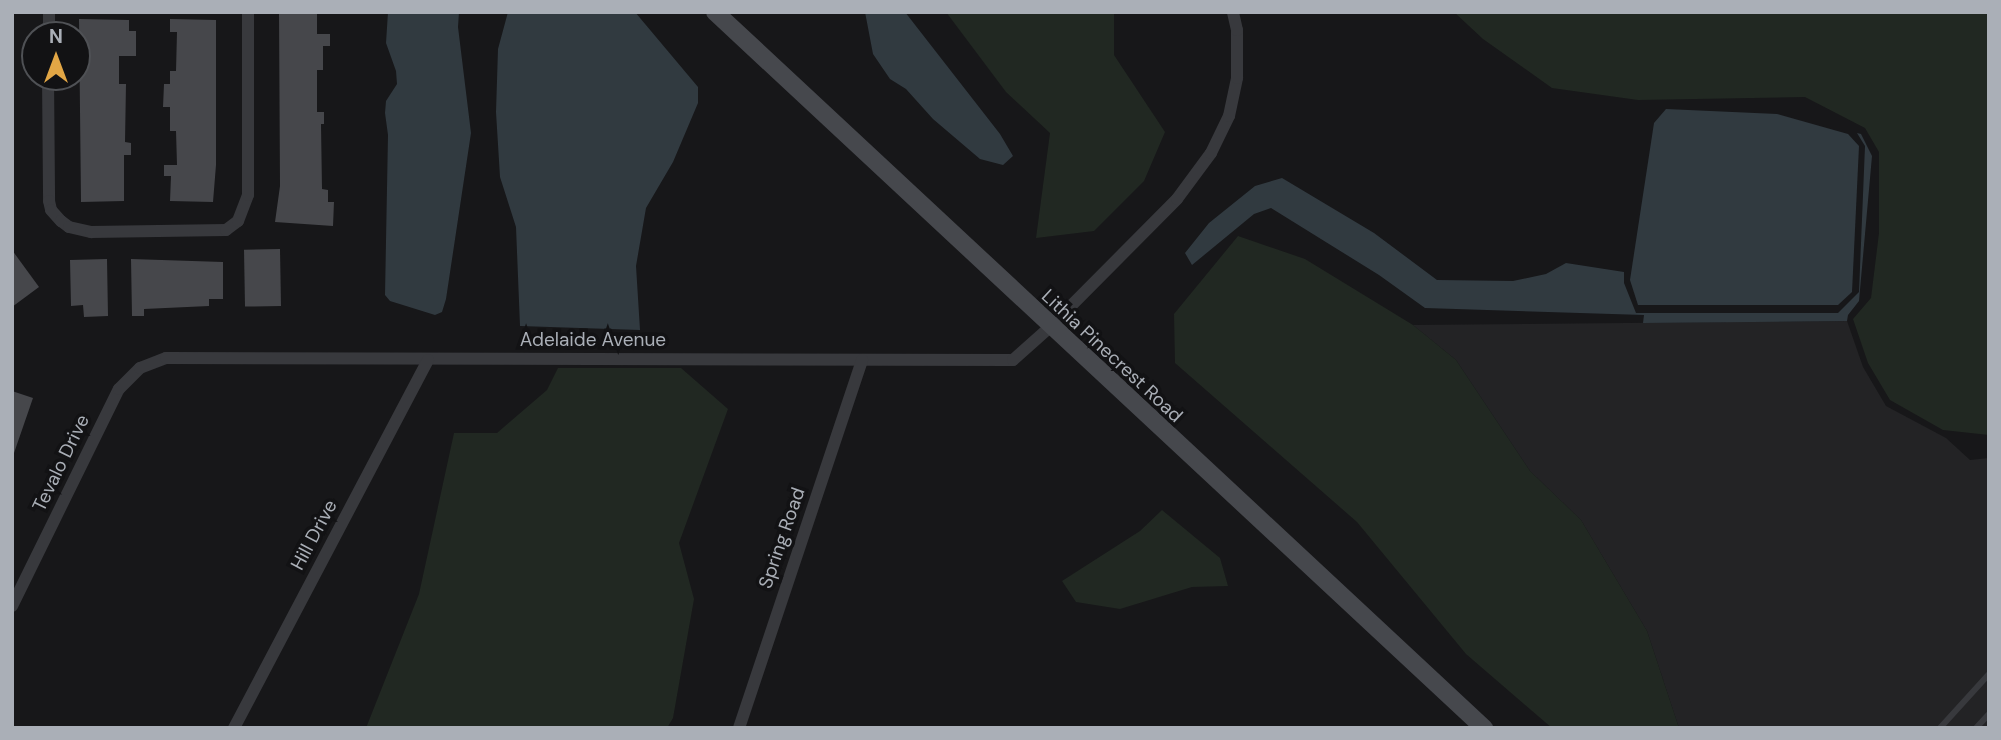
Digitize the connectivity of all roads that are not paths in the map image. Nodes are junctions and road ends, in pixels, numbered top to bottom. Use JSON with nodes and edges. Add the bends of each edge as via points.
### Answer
{"nodes":[{"id":1,"x":248,"y":12,"type":"edge"},
{"id":2,"x":715,"y":12,"type":"edge"},
{"id":3,"x":1233,"y":12,"type":"edge"},
{"id":4,"x":48,"y":91,"type":"edge"},
{"id":5,"x":1050,"y":327,"type":"junction"},
{"id":6,"x":428,"y":359,"type":"junction"},
{"id":7,"x":862,"y":360,"type":"junction"},
{"id":8,"x":129,"y":377,"type":"joint"},
{"id":9,"x":12,"y":606,"type":"edge"},
{"id":10,"x":1989,"y":674,"type":"edge"},
{"id":11,"x":1989,"y":714,"type":"edge"},
{"id":12,"x":234,"y":728,"type":"edge"},
{"id":13,"x":739,"y":728,"type":"edge"},
{"id":14,"x":1484,"y":728,"type":"edge"},
{"id":15,"x":1940,"y":728,"type":"edge"},
{"id":16,"x":1976,"y":728,"type":"edge"}],
"edges":[{"from":1,"to":4,"type":"street","via":[[248,195],[238,221],[226,230],[91,232],[69,228],[51,210],[49,201]]},
{"from":2,"to":5,"type":"main road","name":"Lithia Pinecrest Road"},
{"from":3,"to":5,"type":"street","name":"Adelaide Avenue","via":[[1237,78],[1229,116],[1212,153],[1177,199]]},
{"from":5,"to":7,"type":"street","name":"Adelaide Avenue","via":[[1013,360]]},
{"from":5,"to":14,"type":"main road","name":"Lithia Pinecrest Road"},
{"from":6,"to":7,"type":"street","name":"Adelaide Avenue"},
{"from":6,"to":8,"type":"street","name":"Adelaide Avenue","via":[[166,358]]},
{"from":6,"to":12,"type":"street","name":"Hill Drive"},
{"from":7,"to":13,"type":"street","name":"Spring Road"},
{"from":8,"to":9,"type":"street","name":"Tevalo Drive"},
{"from":10,"to":15,"type":"lane"},
{"from":11,"to":16,"type":"lane"}]}
